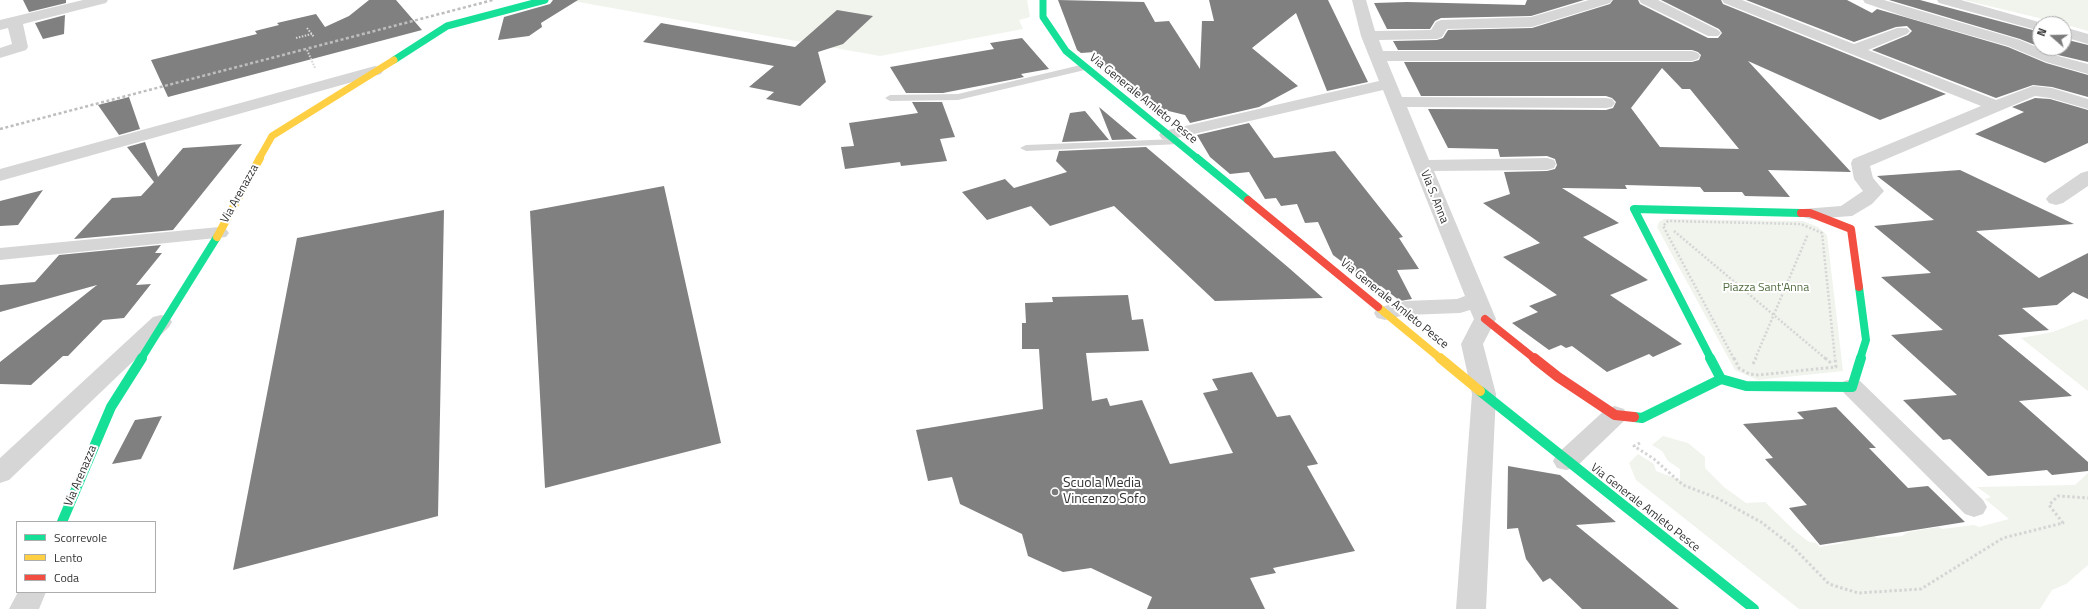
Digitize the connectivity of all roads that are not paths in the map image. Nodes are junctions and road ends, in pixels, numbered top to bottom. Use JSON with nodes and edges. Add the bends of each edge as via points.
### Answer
{"nodes":[{"id":1,"x":101,"y":0,"type":"edge"},
{"id":2,"x":545,"y":0,"type":"edge"},
{"id":3,"x":1043,"y":0,"type":"edge"},
{"id":4,"x":1359,"y":0,"type":"edge"},
{"id":5,"x":1605,"y":0,"type":"edge"},
{"id":6,"x":1646,"y":0,"type":"edge"},
{"id":7,"x":1729,"y":0,"type":"edge"},
{"id":8,"x":1870,"y":0,"type":"edge"},
{"id":9,"x":1944,"y":0,"type":"edge"},
{"id":10,"x":7,"y":24,"type":"edge"},
{"id":11,"x":2032,"y":24,"type":"edge"},
{"id":12,"x":1902,"y":31,"type":"dead end"},
{"id":13,"x":1713,"y":33,"type":"dead end"},
{"id":14,"x":2072,"y":34,"type":"edge"},
{"id":15,"x":1369,"y":36,"type":"junction"},
{"id":16,"x":2088,"y":39,"type":"edge"},
{"id":17,"x":1853,"y":50,"type":"junction"},
{"id":18,"x":0,"y":53,"type":"edge"},
{"id":19,"x":1378,"y":56,"type":"junction"},
{"id":20,"x":1692,"y":56,"type":"dead end"},
{"id":21,"x":1085,"y":67,"type":"junction"},
{"id":22,"x":2088,"y":69,"type":"edge"},
{"id":23,"x":375,"y":72,"type":"junction"},
{"id":24,"x":1392,"y":93,"type":"junction"},
{"id":25,"x":890,"y":98,"type":"dead end"},
{"id":26,"x":1606,"y":103,"type":"dead end"},
{"id":27,"x":2088,"y":104,"type":"edge"},
{"id":28,"x":1995,"y":106,"type":"junction"},
{"id":29,"x":1172,"y":138,"type":"junction"},
{"id":30,"x":1026,"y":148,"type":"dead end"},
{"id":31,"x":1547,"y":164,"type":"dead end"},
{"id":32,"x":1422,"y":166,"type":"junction"},
{"id":33,"x":0,"y":175,"type":"edge"},
{"id":34,"x":2088,"y":177,"type":"edge"},
{"id":35,"x":2056,"y":199,"type":"dead end"},
{"id":36,"x":1811,"y":220,"type":"junction"},
{"id":37,"x":218,"y":233,"type":"junction"},
{"id":38,"x":0,"y":254,"type":"edge"},
{"id":39,"x":1476,"y":299,"type":"junction"},
{"id":40,"x":1385,"y":313,"type":"junction"},
{"id":41,"x":166,"y":318,"type":"junction"},
{"id":42,"x":1485,"y":319,"type":"junction"},
{"id":43,"x":1720,"y":379,"type":"junction"},
{"id":44,"x":1852,"y":387,"type":"junction"},
{"id":45,"x":1484,"y":394,"type":"junction"},
{"id":46,"x":1615,"y":415,"type":"junction"},
{"id":47,"x":1566,"y":461,"type":"junction"},
{"id":48,"x":0,"y":474,"type":"edge"},
{"id":49,"x":1974,"y":507,"type":"dead end"},
{"id":50,"x":62,"y":521,"type":"edge"},
{"id":51,"x":32,"y":593,"type":"edge"},
{"id":52,"x":24,"y":609,"type":"edge"},
{"id":53,"x":1471,"y":609,"type":"edge"},
{"id":54,"x":1754,"y":609,"type":"edge"}],
"edges":[{"from":1,"to":10,"type":"street"},
{"from":2,"to":23,"type":"street","name":"Via Arenazza","via":[[448,26]]},
{"from":3,"to":21,"type":"street","name":"Via Generale Amleto Pesce","via":[[1043,17],[1066,51]]},
{"from":4,"to":15,"type":"street","name":"Via S. Anna"},
{"from":5,"to":15,"type":"street","via":[[1532,22],[1441,25],[1437,34]]},
{"from":6,"to":13,"type":"street"},
{"from":7,"to":17,"type":"street"},
{"from":8,"to":22,"type":"street","via":[[2014,43],[2052,59]]},
{"from":9,"to":11,"type":"street"},
{"from":10,"to":18,"type":"street","via":[[20,47]]},
{"from":12,"to":17,"type":"street"},
{"from":14,"to":16,"type":"street"},
{"from":15,"to":19,"type":"street","name":"Via S. Anna"},
{"from":17,"to":28,"type":"street"},
{"from":19,"to":20,"type":"street"},
{"from":19,"to":24,"type":"street","name":"Via S. Anna"},
{"from":21,"to":25,"type":"lane","via":[[958,97]]},
{"from":21,"to":29,"type":"street","name":"Via Generale Amleto Pesce"},
{"from":23,"to":33,"type":"street"},
{"from":23,"to":37,"type":"street","name":"Via Arenazza","via":[[272,136]]},
{"from":24,"to":26,"type":"street"},
{"from":24,"to":29,"type":"street"},
{"from":24,"to":32,"type":"street","name":"Via S. Anna"},
{"from":27,"to":28,"type":"street","via":[[2052,93],[2033,91]]},
{"from":28,"to":36,"type":"street","via":[[1860,163],[1864,179],[1874,191],[1865,200],[1845,212]]},
{"from":29,"to":30,"type":"lane"},
{"from":29,"to":40,"type":"street","name":"Via Generale Amleto Pesce"},
{"from":31,"to":32,"type":"street"},
{"from":32,"to":39,"type":"street","name":"Via S. Anna"},
{"from":34,"to":35,"type":"street"},
{"from":36,"to":43,"type":"street","via":[[1634,209]]},
{"from":36,"to":44,"type":"street","via":[[1851,229],[1866,340]]},
{"from":37,"to":38,"type":"street"},
{"from":37,"to":41,"type":"street","name":"Via Arenazza"},
{"from":39,"to":40,"type":"street","via":[[1460,306],[1405,308]]},
{"from":39,"to":42,"type":"street","name":"Via S. Anna"},
{"from":40,"to":45,"type":"street","name":"Via Generale Amleto Pesce"},
{"from":41,"to":48,"type":"street"},
{"from":41,"to":50,"type":"street","name":"Via Arenazza","via":[[110,408]]},
{"from":42,"to":45,"type":"street","via":[[1472,344]]},
{"from":42,"to":46,"type":"street","via":[[1558,377]]},
{"from":43,"to":44,"type":"street","via":[[1746,386]]},
{"from":43,"to":46,"type":"street","via":[[1642,418]]},
{"from":44,"to":49,"type":"street"},
{"from":45,"to":47,"type":"street","name":"Via Generale Amleto Pesce"},
{"from":45,"to":53,"type":"street"},
{"from":46,"to":47,"type":"street"},
{"from":47,"to":54,"type":"street","name":"Via Generale Amleto Pesce"},
{"from":51,"to":52,"type":"street"}]}
